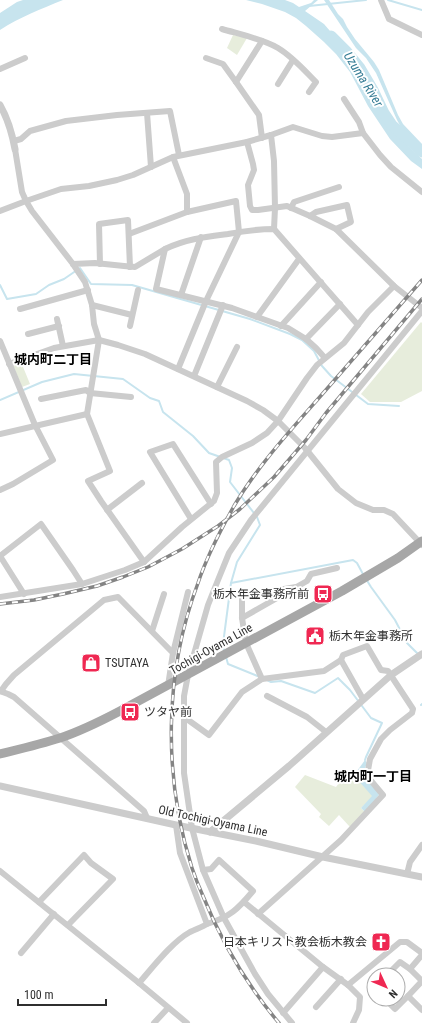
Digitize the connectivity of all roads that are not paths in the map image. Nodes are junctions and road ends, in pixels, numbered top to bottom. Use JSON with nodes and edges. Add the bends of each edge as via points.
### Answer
{"nodes":[{"id":1,"x":381,"y":0,"type":"edge"},
{"id":2,"x":222,"y":29,"type":"dead end"},
{"id":3,"x":422,"y":34,"type":"edge"},
{"id":4,"x":262,"y":41,"type":"junction"},
{"id":5,"x":25,"y":58,"type":"dead end"},
{"id":6,"x":206,"y":58,"type":"dead end"},
{"id":7,"x":293,"y":60,"type":"junction"},
{"id":8,"x":0,"y":68,"type":"edge"},
{"id":9,"x":236,"y":82,"type":"junction"},
{"id":10,"x":278,"y":84,"type":"dead end"},
{"id":11,"x":309,"y":92,"type":"dead end"},
{"id":12,"x":344,"y":99,"type":"dead end"},
{"id":13,"x":0,"y":105,"type":"edge"},
{"id":14,"x":147,"y":113,"type":"junction"},
{"id":15,"x":363,"y":133,"type":"junction"},
{"id":16,"x":270,"y":135,"type":"junction"},
{"id":17,"x":262,"y":138,"type":"junction"},
{"id":18,"x":14,"y":141,"type":"junction"},
{"id":19,"x":247,"y":142,"type":"junction"},
{"id":20,"x":15,"y":149,"type":"joint"},
{"id":21,"x":176,"y":156,"type":"junction"},
{"id":22,"x":151,"y":167,"type":"junction"},
{"id":23,"x":339,"y":187,"type":"dead end"},
{"id":24,"x":422,"y":192,"type":"edge"},
{"id":25,"x":26,"y":201,"type":"junction"},
{"id":26,"x":275,"y":208,"type":"junction"},
{"id":27,"x":291,"y":208,"type":"junction"},
{"id":28,"x":0,"y":211,"type":"edge"},
{"id":29,"x":187,"y":212,"type":"junction"},
{"id":30,"x":310,"y":216,"type":"junction"},
{"id":31,"x":336,"y":229,"type":"junction"},
{"id":32,"x":274,"y":230,"type":"junction"},
{"id":33,"x":239,"y":232,"type":"junction"},
{"id":34,"x":129,"y":234,"type":"junction"},
{"id":35,"x":201,"y":237,"type":"junction"},
{"id":36,"x":165,"y":249,"type":"junction"},
{"id":37,"x":299,"y":259,"type":"junction"},
{"id":38,"x":73,"y":264,"type":"junction"},
{"id":39,"x":100,"y":264,"type":"junction"},
{"id":40,"x":130,"y":266,"type":"junction"},
{"id":41,"x":321,"y":282,"type":"junction"},
{"id":42,"x":394,"y":286,"type":"junction"},
{"id":43,"x":88,"y":290,"type":"junction"},
{"id":44,"x":138,"y":290,"type":"dead end"},
{"id":45,"x":181,"y":295,"type":"junction"},
{"id":46,"x":206,"y":301,"type":"junction"},
{"id":47,"x":92,"y":304,"type":"junction"},
{"id":48,"x":340,"y":304,"type":"junction"},
{"id":49,"x":222,"y":305,"type":"junction"},
{"id":50,"x":20,"y":309,"type":"dead end"},
{"id":51,"x":422,"y":310,"type":"edge"},
{"id":52,"x":132,"y":315,"type":"junction"},
{"id":53,"x":257,"y":317,"type":"junction"},
{"id":54,"x":57,"y":319,"type":"dead end"},
{"id":55,"x":358,"y":325,"type":"junction"},
{"id":56,"x":59,"y":326,"type":"junction"},
{"id":57,"x":130,"y":326,"type":"dead end"},
{"id":58,"x":281,"y":326,"type":"junction"},
{"id":59,"x":28,"y":334,"type":"dead end"},
{"id":60,"x":306,"y":339,"type":"junction"},
{"id":61,"x":99,"y":340,"type":"junction"},
{"id":62,"x":0,"y":341,"type":"edge"},
{"id":63,"x":64,"y":346,"type":"junction"},
{"id":64,"x":237,"y":347,"type":"dead end"},
{"id":65,"x":325,"y":358,"type":"junction"},
{"id":66,"x":9,"y":364,"type":"junction"},
{"id":67,"x":178,"y":369,"type":"junction"},
{"id":68,"x":194,"y":376,"type":"junction"},
{"id":69,"x":218,"y":387,"type":"junction"},
{"id":70,"x":90,"y":393,"type":"junction"},
{"id":71,"x":131,"y":397,"type":"dead end"},
{"id":72,"x":41,"y":399,"type":"dead end"},
{"id":73,"x":87,"y":414,"type":"junction"},
{"id":74,"x":278,"y":421,"type":"junction"},
{"id":75,"x":35,"y":425,"type":"junction"},
{"id":76,"x":0,"y":434,"type":"edge"},
{"id":77,"x":307,"y":451,"type":"junction"},
{"id":78,"x":142,"y":484,"type":"dead end"},
{"id":79,"x":0,"y":490,"type":"edge"},
{"id":80,"x":210,"y":504,"type":"junction"},
{"id":81,"x":107,"y":510,"type":"junction"},
{"id":82,"x":191,"y":519,"type":"junction"},
{"id":83,"x":421,"y":543,"type":"edge"},
{"id":84,"x":0,"y":556,"type":"edge"},
{"id":85,"x":144,"y":562,"type":"junction"},
{"id":86,"x":336,"y":568,"type":"dead end"},
{"id":87,"x":82,"y":584,"type":"junction"},
{"id":88,"x":296,"y":587,"type":"junction"},
{"id":89,"x":188,"y":592,"type":"dead end"},
{"id":90,"x":24,"y":594,"type":"junction"},
{"id":91,"x":164,"y":594,"type":"dead end"},
{"id":92,"x":0,"y":598,"type":"edge"},
{"id":93,"x":242,"y":618,"type":"junction"},
{"id":94,"x":152,"y":632,"type":"junction"},
{"id":95,"x":246,"y":643,"type":"junction"},
{"id":96,"x":173,"y":652,"type":"junction"},
{"id":97,"x":422,"y":654,"type":"edge"},
{"id":98,"x":341,"y":660,"type":"junction"},
{"id":99,"x":188,"y":675,"type":"junction"},
{"id":100,"x":391,"y":675,"type":"junction"},
{"id":101,"x":262,"y":679,"type":"junction"},
{"id":102,"x":168,"y":686,"type":"junction"},
{"id":103,"x":0,"y":691,"type":"edge"},
{"id":104,"x":267,"y":696,"type":"dead end"},
{"id":105,"x":363,"y":699,"type":"junction"},
{"id":106,"x":184,"y":717,"type":"junction"},
{"id":107,"x":326,"y":732,"type":"junction"},
{"id":108,"x":61,"y":738,"type":"junction"},
{"id":109,"x":0,"y":754,"type":"edge"},
{"id":110,"x":0,"y":786,"type":"edge"},
{"id":111,"x":146,"y":818,"type":"junction"},
{"id":112,"x":176,"y":824,"type":"junction"},
{"id":113,"x":192,"y":828,"type":"junction"},
{"id":114,"x":210,"y":832,"type":"junction"},
{"id":115,"x":422,"y":845,"type":"edge"},
{"id":116,"x":323,"y":857,"type":"junction"},
{"id":117,"x":203,"y":870,"type":"junction"},
{"id":118,"x":0,"y":871,"type":"edge"},
{"id":119,"x":407,"y":874,"type":"junction"},
{"id":120,"x":422,"y":877,"type":"edge"},
{"id":121,"x":39,"y":902,"type":"junction"},
{"id":122,"x":244,"y":902,"type":"junction"},
{"id":123,"x":54,"y":914,"type":"junction"},
{"id":124,"x":258,"y":914,"type":"junction"},
{"id":125,"x":224,"y":918,"type":"junction"},
{"id":126,"x":207,"y":924,"type":"junction"},
{"id":127,"x":68,"y":925,"type":"junction"},
{"id":128,"x":20,"y":953,"type":"dead end"},
{"id":129,"x":422,"y":954,"type":"edge"},
{"id":130,"x":323,"y":967,"type":"junction"},
{"id":131,"x":395,"y":967,"type":"edge"},
{"id":132,"x":410,"y":969,"type":"junction"},
{"id":133,"x":341,"y":979,"type":"junction"},
{"id":134,"x":139,"y":983,"type":"junction"},
{"id":135,"x":348,"y":985,"type":"junction"},
{"id":136,"x":408,"y":996,"type":"joint"},
{"id":137,"x":316,"y":1007,"type":"dead end"},
{"id":138,"x":168,"y":1008,"type":"junction"},
{"id":139,"x":422,"y":1010,"type":"edge"},
{"id":140,"x":283,"y":1013,"type":"junction"},
{"id":141,"x":154,"y":1023,"type":"edge"},
{"id":142,"x":187,"y":1023,"type":"edge"},
{"id":143,"x":292,"y":1023,"type":"edge"},
{"id":144,"x":353,"y":1023,"type":"edge"}],
"edges":[{"from":1,"to":3,"type":"street","via":[[389,19]]},
{"from":2,"to":4,"type":"street"},
{"from":4,"to":7,"type":"street","via":[[278,48]]},
{"from":4,"to":9,"type":"street"},
{"from":5,"to":8,"type":"street"},
{"from":6,"to":9,"type":"street","via":[[223,64]]},
{"from":7,"to":10,"type":"street"},
{"from":7,"to":11,"type":"street","via":[[316,82]]},
{"from":9,"to":17,"type":"street","via":[[259,115]]},
{"from":12,"to":15,"type":"street"},
{"from":13,"to":18,"type":"street"},
{"from":14,"to":18,"type":"street","via":[[66,121],[30,131],[21,139]]},
{"from":14,"to":21,"type":"street","via":[[170,111]]},
{"from":14,"to":22,"type":"street"},
{"from":15,"to":16,"type":"street","via":[[332,137],[293,127]]},
{"from":15,"to":24,"type":"street","via":[[391,167]]},
{"from":16,"to":17,"type":"street"},
{"from":16,"to":26,"type":"street","via":[[274,161]]},
{"from":17,"to":19,"type":"street"},
{"from":18,"to":20,"type":"street"},
{"from":19,"to":21,"type":"street"},
{"from":19,"to":26,"type":"street","via":[[254,170],[248,185],[250,206],[252,210]]},
{"from":20,"to":25,"type":"street","via":[[22,192]]},
{"from":21,"to":22,"type":"street"},
{"from":21,"to":29,"type":"street","via":[[187,194]]},
{"from":22,"to":25,"type":"street","via":[[117,180],[60,189]]},
{"from":23,"to":27,"type":"street","via":[[294,202]]},
{"from":25,"to":28,"type":"street"},
{"from":25,"to":38,"type":"street"},
{"from":26,"to":27,"type":"street"},
{"from":26,"to":32,"type":"street"},
{"from":27,"to":30,"type":"street"},
{"from":29,"to":33,"type":"street","via":[[236,201]]},
{"from":29,"to":34,"type":"street"},
{"from":30,"to":31,"type":"street"},
{"from":30,"to":31,"type":"street","via":[[316,212],[347,205],[351,222]]},
{"from":31,"to":42,"type":"street"},
{"from":32,"to":33,"type":"street"},
{"from":32,"to":37,"type":"street"},
{"from":33,"to":35,"type":"street"},
{"from":33,"to":46,"type":"street"},
{"from":34,"to":39,"type":"street","via":[[128,220],[99,224]]},
{"from":34,"to":40,"type":"street"},
{"from":35,"to":36,"type":"street"},
{"from":35,"to":45,"type":"street"},
{"from":36,"to":40,"type":"street"},
{"from":36,"to":45,"type":"street","via":[[156,289]]},
{"from":37,"to":41,"type":"street"},
{"from":37,"to":53,"type":"street"},
{"from":38,"to":39,"type":"street"},
{"from":38,"to":43,"type":"street"},
{"from":39,"to":40,"type":"street"},
{"from":41,"to":48,"type":"street"},
{"from":41,"to":58,"type":"street"},
{"from":42,"to":51,"type":"street"},
{"from":42,"to":55,"type":"street"},
{"from":43,"to":47,"type":"street"},
{"from":43,"to":50,"type":"street"},
{"from":44,"to":52,"type":"street"},
{"from":45,"to":46,"type":"street"},
{"from":46,"to":49,"type":"street"},
{"from":46,"to":67,"type":"street"},
{"from":47,"to":52,"type":"street"},
{"from":47,"to":61,"type":"street"},
{"from":48,"to":55,"type":"street"},
{"from":48,"to":60,"type":"street"},
{"from":49,"to":53,"type":"street"},
{"from":49,"to":68,"type":"street"},
{"from":51,"to":77,"type":"street"},
{"from":52,"to":57,"type":"street"},
{"from":53,"to":58,"type":"street"},
{"from":54,"to":56,"type":"street"},
{"from":55,"to":65,"type":"street","via":[[344,343]]},
{"from":56,"to":59,"type":"street"},
{"from":56,"to":63,"type":"street"},
{"from":58,"to":60,"type":"street"},
{"from":60,"to":65,"type":"street"},
{"from":61,"to":63,"type":"street"},
{"from":61,"to":67,"type":"street","via":[[118,344]]},
{"from":61,"to":70,"type":"street"},
{"from":62,"to":66,"type":"street"},
{"from":63,"to":66,"type":"street"},
{"from":64,"to":69,"type":"street"},
{"from":65,"to":74,"type":"street","via":[[307,378]]},
{"from":66,"to":75,"type":"street"},
{"from":67,"to":68,"type":"street"},
{"from":68,"to":69,"type":"street"},
{"from":69,"to":74,"type":"street","via":[[247,401]]},
{"from":70,"to":71,"type":"street"},
{"from":70,"to":72,"type":"street","via":[[86,390]]},
{"from":70,"to":73,"type":"street"},
{"from":73,"to":75,"type":"street"},
{"from":73,"to":81,"type":"street","via":[[110,470],[88,481]]},
{"from":74,"to":77,"type":"street"},
{"from":74,"to":80,"type":"street","via":[[267,433],[252,443],[222,456],[216,462],[217,493]]},
{"from":75,"to":76,"type":"street"},
{"from":75,"to":79,"type":"street","via":[[53,460]]},
{"from":77,"to":83,"type":"street","via":[[338,489],[356,503],[372,510],[384,510],[393,514]]},
{"from":77,"to":99,"type":"street","via":[[251,520],[229,553],[208,605]]},
{"from":78,"to":81,"type":"street"},
{"from":80,"to":82,"type":"street"},
{"from":80,"to":82,"type":"street","via":[[174,444],[150,452]]},
{"from":81,"to":85,"type":"street"},
{"from":82,"to":85,"type":"street"},
{"from":83,"to":95,"type":"main road","name":"Tochigi-Oyama Line","via":[[375,572]]},
{"from":84,"to":87,"type":"street","via":[[41,524]]},
{"from":84,"to":90,"type":"street"},
{"from":85,"to":87,"type":"street"},
{"from":86,"to":88,"type":"street","via":[[311,574],[307,581]]},
{"from":87,"to":90,"type":"street"},
{"from":88,"to":93,"type":"street"},
{"from":88,"to":93,"type":"street","via":[[242,596]]},
{"from":89,"to":96,"type":"street"},
{"from":90,"to":92,"type":"street"},
{"from":91,"to":94,"type":"street"},
{"from":93,"to":95,"type":"street"},
{"from":94,"to":96,"type":"street"},
{"from":94,"to":103,"type":"street","via":[[118,597],[104,600],[14,676]]},
{"from":95,"to":99,"type":"main road","name":"Tochigi-Oyama Line"},
{"from":95,"to":101,"type":"street"},
{"from":96,"to":102,"type":"street"},
{"from":97,"to":100,"type":"street"},
{"from":98,"to":100,"type":"street","via":[[343,655],[367,646],[381,670],[388,671]]},
{"from":98,"to":101,"type":"street","via":[[324,671]]},
{"from":98,"to":105,"type":"street"},
{"from":99,"to":102,"type":"main road","name":"Tochigi-Oyama Line"},
{"from":99,"to":106,"type":"street"},
{"from":100,"to":105,"type":"street"},
{"from":100,"to":116,"type":"street","via":[[413,709],[412,714],[381,739],[370,759],[366,776],[383,795]]},
{"from":101,"to":106,"type":"street","via":[[242,692],[209,735]]},
{"from":102,"to":108,"type":"main road","name":"Tochigi-Oyama Line","via":[[99,722]]},
{"from":103,"to":108,"type":"street","via":[[14,697]]},
{"from":104,"to":107,"type":"street","via":[[307,717]]},
{"from":105,"to":107,"type":"street"},
{"from":106,"to":113,"type":"street","via":[[184,773]]},
{"from":107,"to":114,"type":"street"},
{"from":108,"to":109,"type":"main road","name":"Tochigi-Oyama Line"},
{"from":108,"to":111,"type":"street","via":[[144,811]]},
{"from":110,"to":111,"type":"street","name":"Old Tochigi-Oyama Line"},
{"from":111,"to":112,"type":"street","name":"Old Tochigi-Oyama Line"},
{"from":112,"to":113,"type":"street","name":"Old Tochigi-Oyama Line"},
{"from":112,"to":126,"type":"street","via":[[180,853]]},
{"from":113,"to":114,"type":"street","name":"Old Tochigi-Oyama Line"},
{"from":113,"to":117,"type":"street"},
{"from":114,"to":116,"type":"street","name":"Old Tochigi-Oyama Line"},
{"from":115,"to":119,"type":"street","via":[[410,862]]},
{"from":116,"to":119,"type":"street","name":"Old Tochigi-Oyama Line"},
{"from":116,"to":124,"type":"street"},
{"from":117,"to":122,"type":"street","via":[[210,868],[219,860],[253,891]]},
{"from":117,"to":125,"type":"street"},
{"from":118,"to":121,"type":"street"},
{"from":119,"to":120,"type":"street","name":"Old Tochigi-Oyama Line"},
{"from":121,"to":123,"type":"street"},
{"from":121,"to":127,"type":"street","via":[[84,855],[113,879]]},
{"from":122,"to":124,"type":"street"},
{"from":122,"to":125,"type":"street"},
{"from":123,"to":127,"type":"street"},
{"from":123,"to":128,"type":"street"},
{"from":124,"to":130,"type":"street"},
{"from":125,"to":126,"type":"street"},
{"from":125,"to":140,"type":"street","via":[[255,974]]},
{"from":126,"to":134,"type":"street","via":[[189,932],[178,941]]},
{"from":127,"to":134,"type":"street"},
{"from":129,"to":132,"type":"street"},
{"from":129,"to":135,"type":"street","via":[[407,942],[400,942]]},
{"from":130,"to":133,"type":"street"},
{"from":130,"to":140,"type":"street"},
{"from":131,"to":132,"type":"street","via":[[400,962]]},
{"from":132,"to":136,"type":"street","via":[[422,981]]},
{"from":133,"to":135,"type":"street"},
{"from":133,"to":137,"type":"street"},
{"from":134,"to":138,"type":"street"},
{"from":135,"to":144,"type":"street","via":[[360,997],[359,1010]]},
{"from":136,"to":139,"type":"street"},
{"from":138,"to":141,"type":"street"},
{"from":138,"to":142,"type":"street"},
{"from":140,"to":143,"type":"street"}]}
